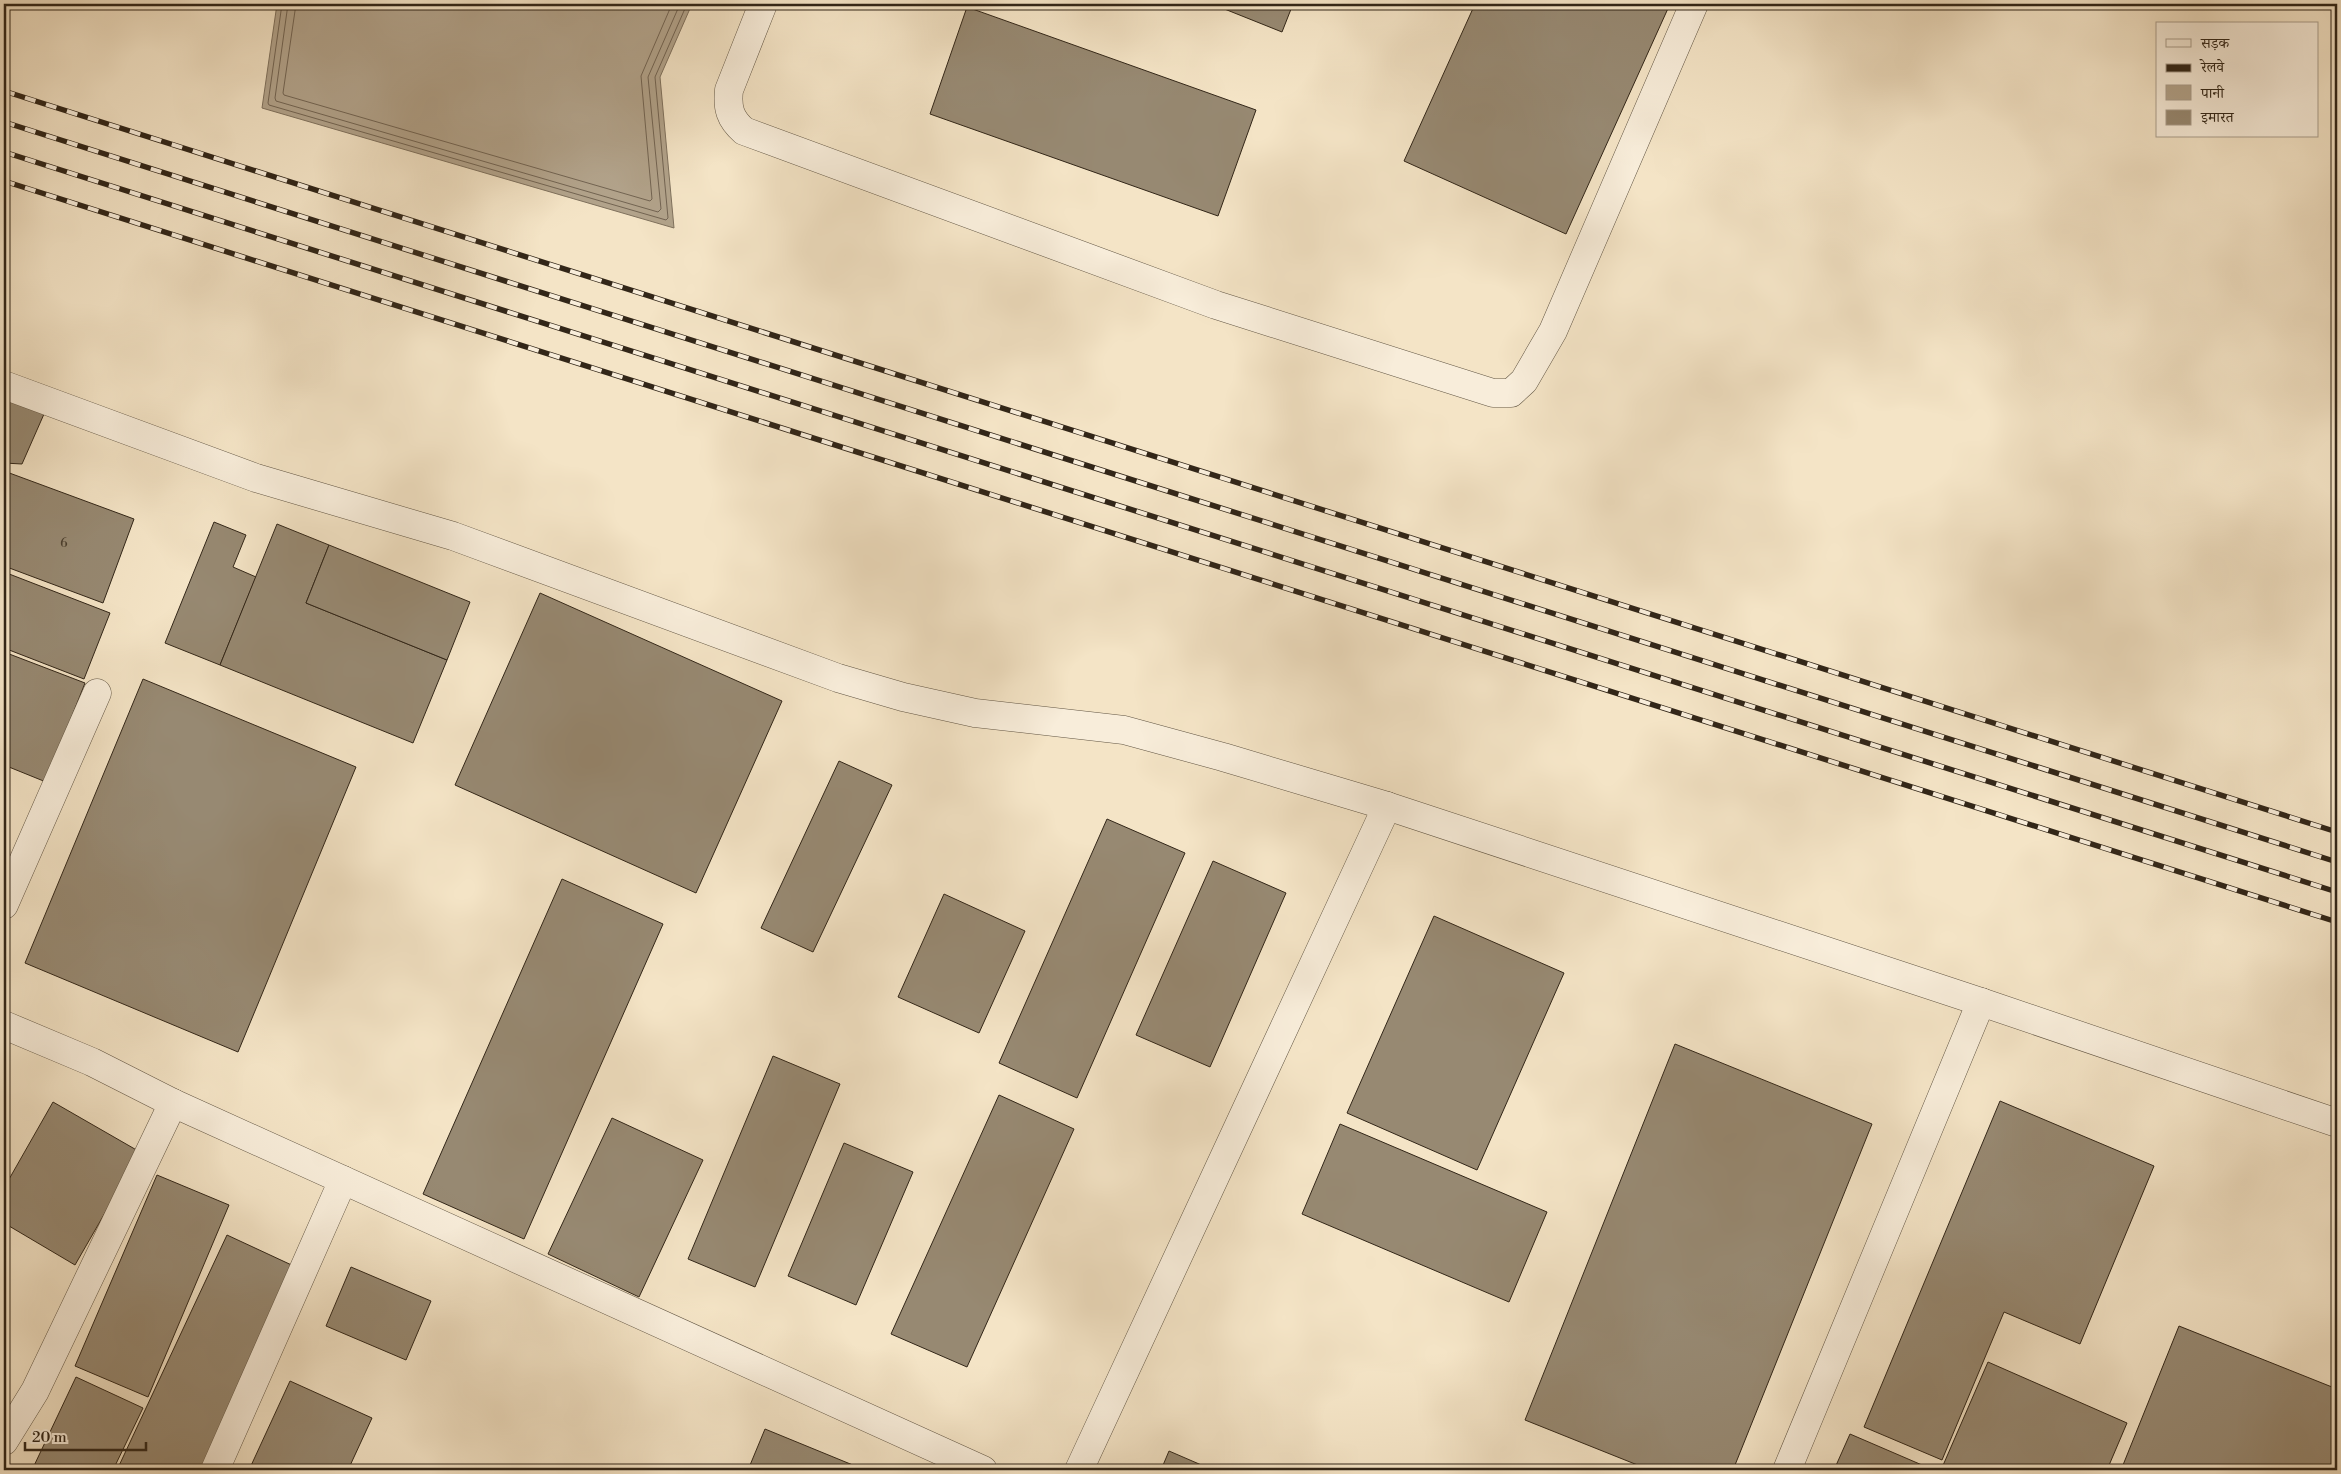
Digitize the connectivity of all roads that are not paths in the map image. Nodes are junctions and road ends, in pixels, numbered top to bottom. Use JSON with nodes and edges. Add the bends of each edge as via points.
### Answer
{"nodes":[{"id":1,"x":763,"y":4,"type":"edge"},
{"id":2,"x":1694,"y":4,"type":"edge"},
{"id":3,"x":4,"y":385,"type":"edge"},
{"id":4,"x":97,"y":693,"type":"dead end"},
{"id":5,"x":1387,"y":806,"type":"junction"},
{"id":6,"x":4,"y":905,"type":"edge"},
{"id":7,"x":1981,"y":1002,"type":"junction"},
{"id":8,"x":4,"y":1025,"type":"edge"},
{"id":9,"x":173,"y":1103,"type":"junction"},
{"id":10,"x":2337,"y":1123,"type":"edge"},
{"id":11,"x":343,"y":1180,"type":"junction"},
{"id":12,"x":4,"y":1441,"type":"edge"},
{"id":13,"x":215,"y":1470,"type":"edge"},
{"id":14,"x":983,"y":1470,"type":"edge"},
{"id":15,"x":1079,"y":1470,"type":"edge"},
{"id":16,"x":1786,"y":1470,"type":"edge"}],
"edges":[{"from":1,"to":2,"type":"street","via":[[729,90],[727,103],[733,121],[744,131],[1216,305],[1493,393],[1511,393],[1524,381],[1553,331]]},
{"from":3,"to":5,"type":"street","via":[[256,478],[453,536],[838,678],[975,713],[1124,730]]},
{"from":4,"to":6,"type":"street"},
{"from":5,"to":7,"type":"street"},
{"from":5,"to":15,"type":"street"},
{"from":7,"to":10,"type":"street"},
{"from":7,"to":16,"type":"street"},
{"from":8,"to":9,"type":"street","via":[[92,1062]]},
{"from":9,"to":11,"type":"street"},
{"from":9,"to":12,"type":"street","via":[[35,1391]]},
{"from":11,"to":13,"type":"street"},
{"from":11,"to":14,"type":"street"}]}
